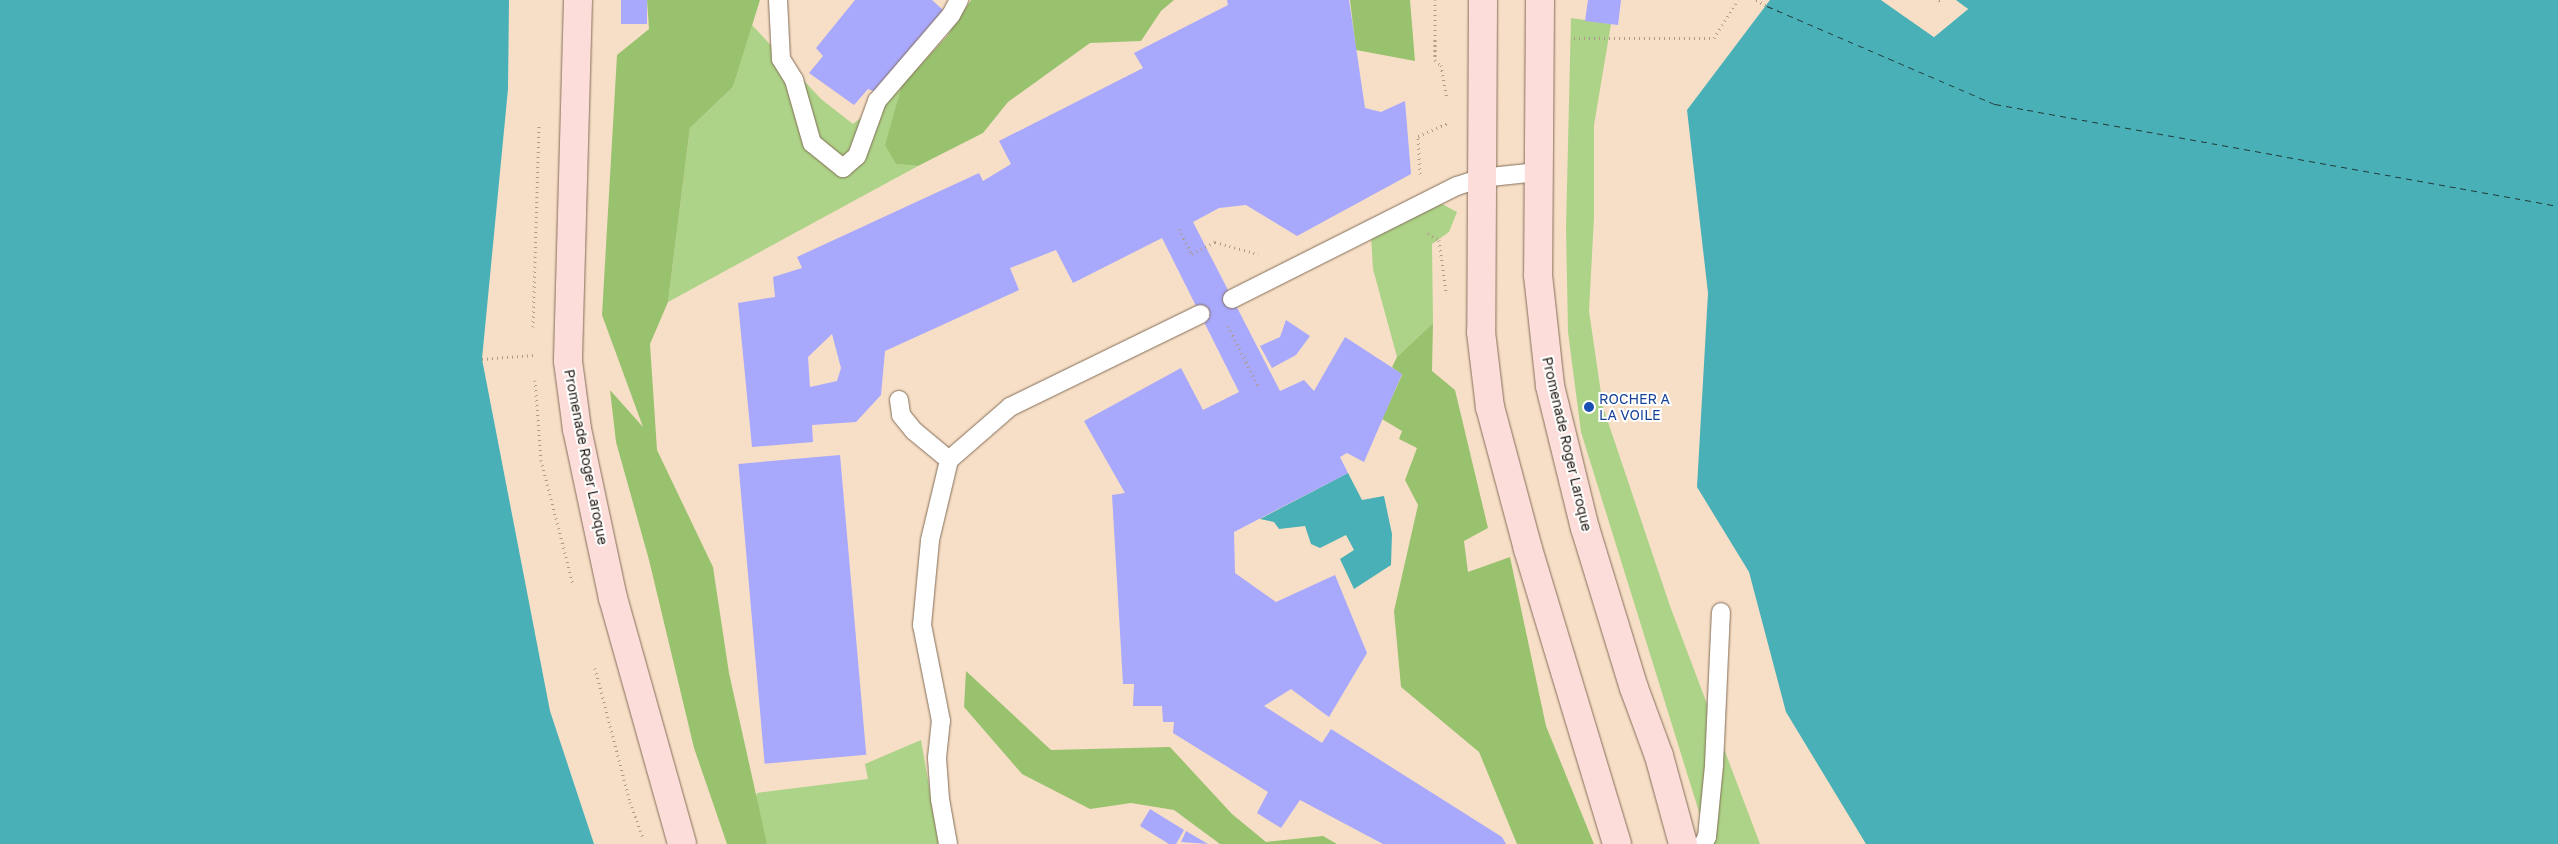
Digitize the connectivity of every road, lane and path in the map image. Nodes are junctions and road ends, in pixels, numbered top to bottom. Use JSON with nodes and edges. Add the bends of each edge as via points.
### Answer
{"nodes":[{"id":1,"x":578,"y":0,"type":"edge"},
{"id":2,"x":778,"y":0,"type":"edge"},
{"id":3,"x":959,"y":0,"type":"edge"},
{"id":4,"x":1435,"y":0,"type":"edge"},
{"id":5,"x":1483,"y":0,"type":"edge"},
{"id":6,"x":1540,"y":0,"type":"edge"},
{"id":7,"x":1738,"y":0,"type":"edge"},
{"id":8,"x":1756,"y":0,"type":"edge"},
{"id":9,"x":1767,"y":6,"type":"dead end"},
{"id":10,"x":1570,"y":30,"type":"dead end"},
{"id":11,"x":1570,"y":38,"type":"junction"},
{"id":12,"x":1570,"y":46,"type":"dead end"},
{"id":13,"x":1448,"y":103,"type":"dead end"},
{"id":14,"x":1450,"y":112,"type":"dead end"},
{"id":15,"x":1538,"y":172,"type":"junction"},
{"id":16,"x":1481,"y":178,"type":"junction"},
{"id":17,"x":1421,"y":181,"type":"dead end"},
{"id":18,"x":1180,"y":229,"type":"dead end"},
{"id":19,"x":1260,"y":255,"type":"dead end"},
{"id":20,"x":1232,"y":299,"type":"dead end"},
{"id":21,"x":1201,"y":314,"type":"dead end"},
{"id":22,"x":1226,"y":324,"type":"dead end"},
{"id":23,"x":534,"y":356,"type":"dead end"},
{"id":24,"x":482,"y":359,"type":"dead end"},
{"id":25,"x":1259,"y":388,"type":"dead end"},
{"id":26,"x":900,"y":400,"type":"dead end"},
{"id":27,"x":949,"y":460,"type":"junction"},
{"id":28,"x":1721,"y":612,"type":"dead end"},
{"id":29,"x":682,"y":844,"type":"edge"},
{"id":30,"x":948,"y":844,"type":"edge"},
{"id":31,"x":1617,"y":844,"type":"edge"},
{"id":32,"x":1683,"y":844,"type":"edge"},
{"id":33,"x":1703,"y":844,"type":"edge"}],
"edges":[{"from":1,"to":29,"type":"main road","name":"Promenade Roger Laroque","via":[[568,361],[577,429],[613,598]]},
{"from":2,"to":3,"type":"lane","via":[[781,59],[794,80],[812,143],[843,168],[857,156],[877,102],[951,15]]},
{"from":4,"to":13,"type":"path","via":[[1435,60],[1441,65]]},
{"from":5,"to":16,"type":"main road"},
{"from":6,"to":15,"type":"main road","name":"Promenade Roger Laroque"},
{"from":7,"to":11,"type":"path","via":[[1714,38]]},
{"from":8,"to":9,"type":"path"},
{"from":10,"to":11,"type":"path"},
{"from":11,"to":12,"type":"path"},
{"from":14,"to":17,"type":"path","via":[[1451,122],[1418,136]]},
{"from":15,"to":16,"type":"lane"},
{"from":15,"to":32,"type":"main road","name":"Promenade Roger Laroque","via":[[1538,275],[1550,386],[1585,528],[1634,688],[1659,756]]},
{"from":16,"to":20,"type":"lane","via":[[1457,186]]},
{"from":16,"to":31,"type":"main road","via":[[1481,332],[1490,407],[1528,549]]},
{"from":18,"to":19,"type":"path","via":[[1192,254],[1215,242]]},
{"from":21,"to":27,"type":"lane","via":[[1010,407]]},
{"from":22,"to":25,"type":"path"},
{"from":23,"to":24,"type":"path"},
{"from":26,"to":27,"type":"lane","via":[[901,415],[914,431]]},
{"from":27,"to":30,"type":"lane","via":[[930,540],[922,625],[941,721],[938,758],[940,799]]},
{"from":28,"to":33,"type":"lane","via":[[1714,765],[1707,837]]}]}
